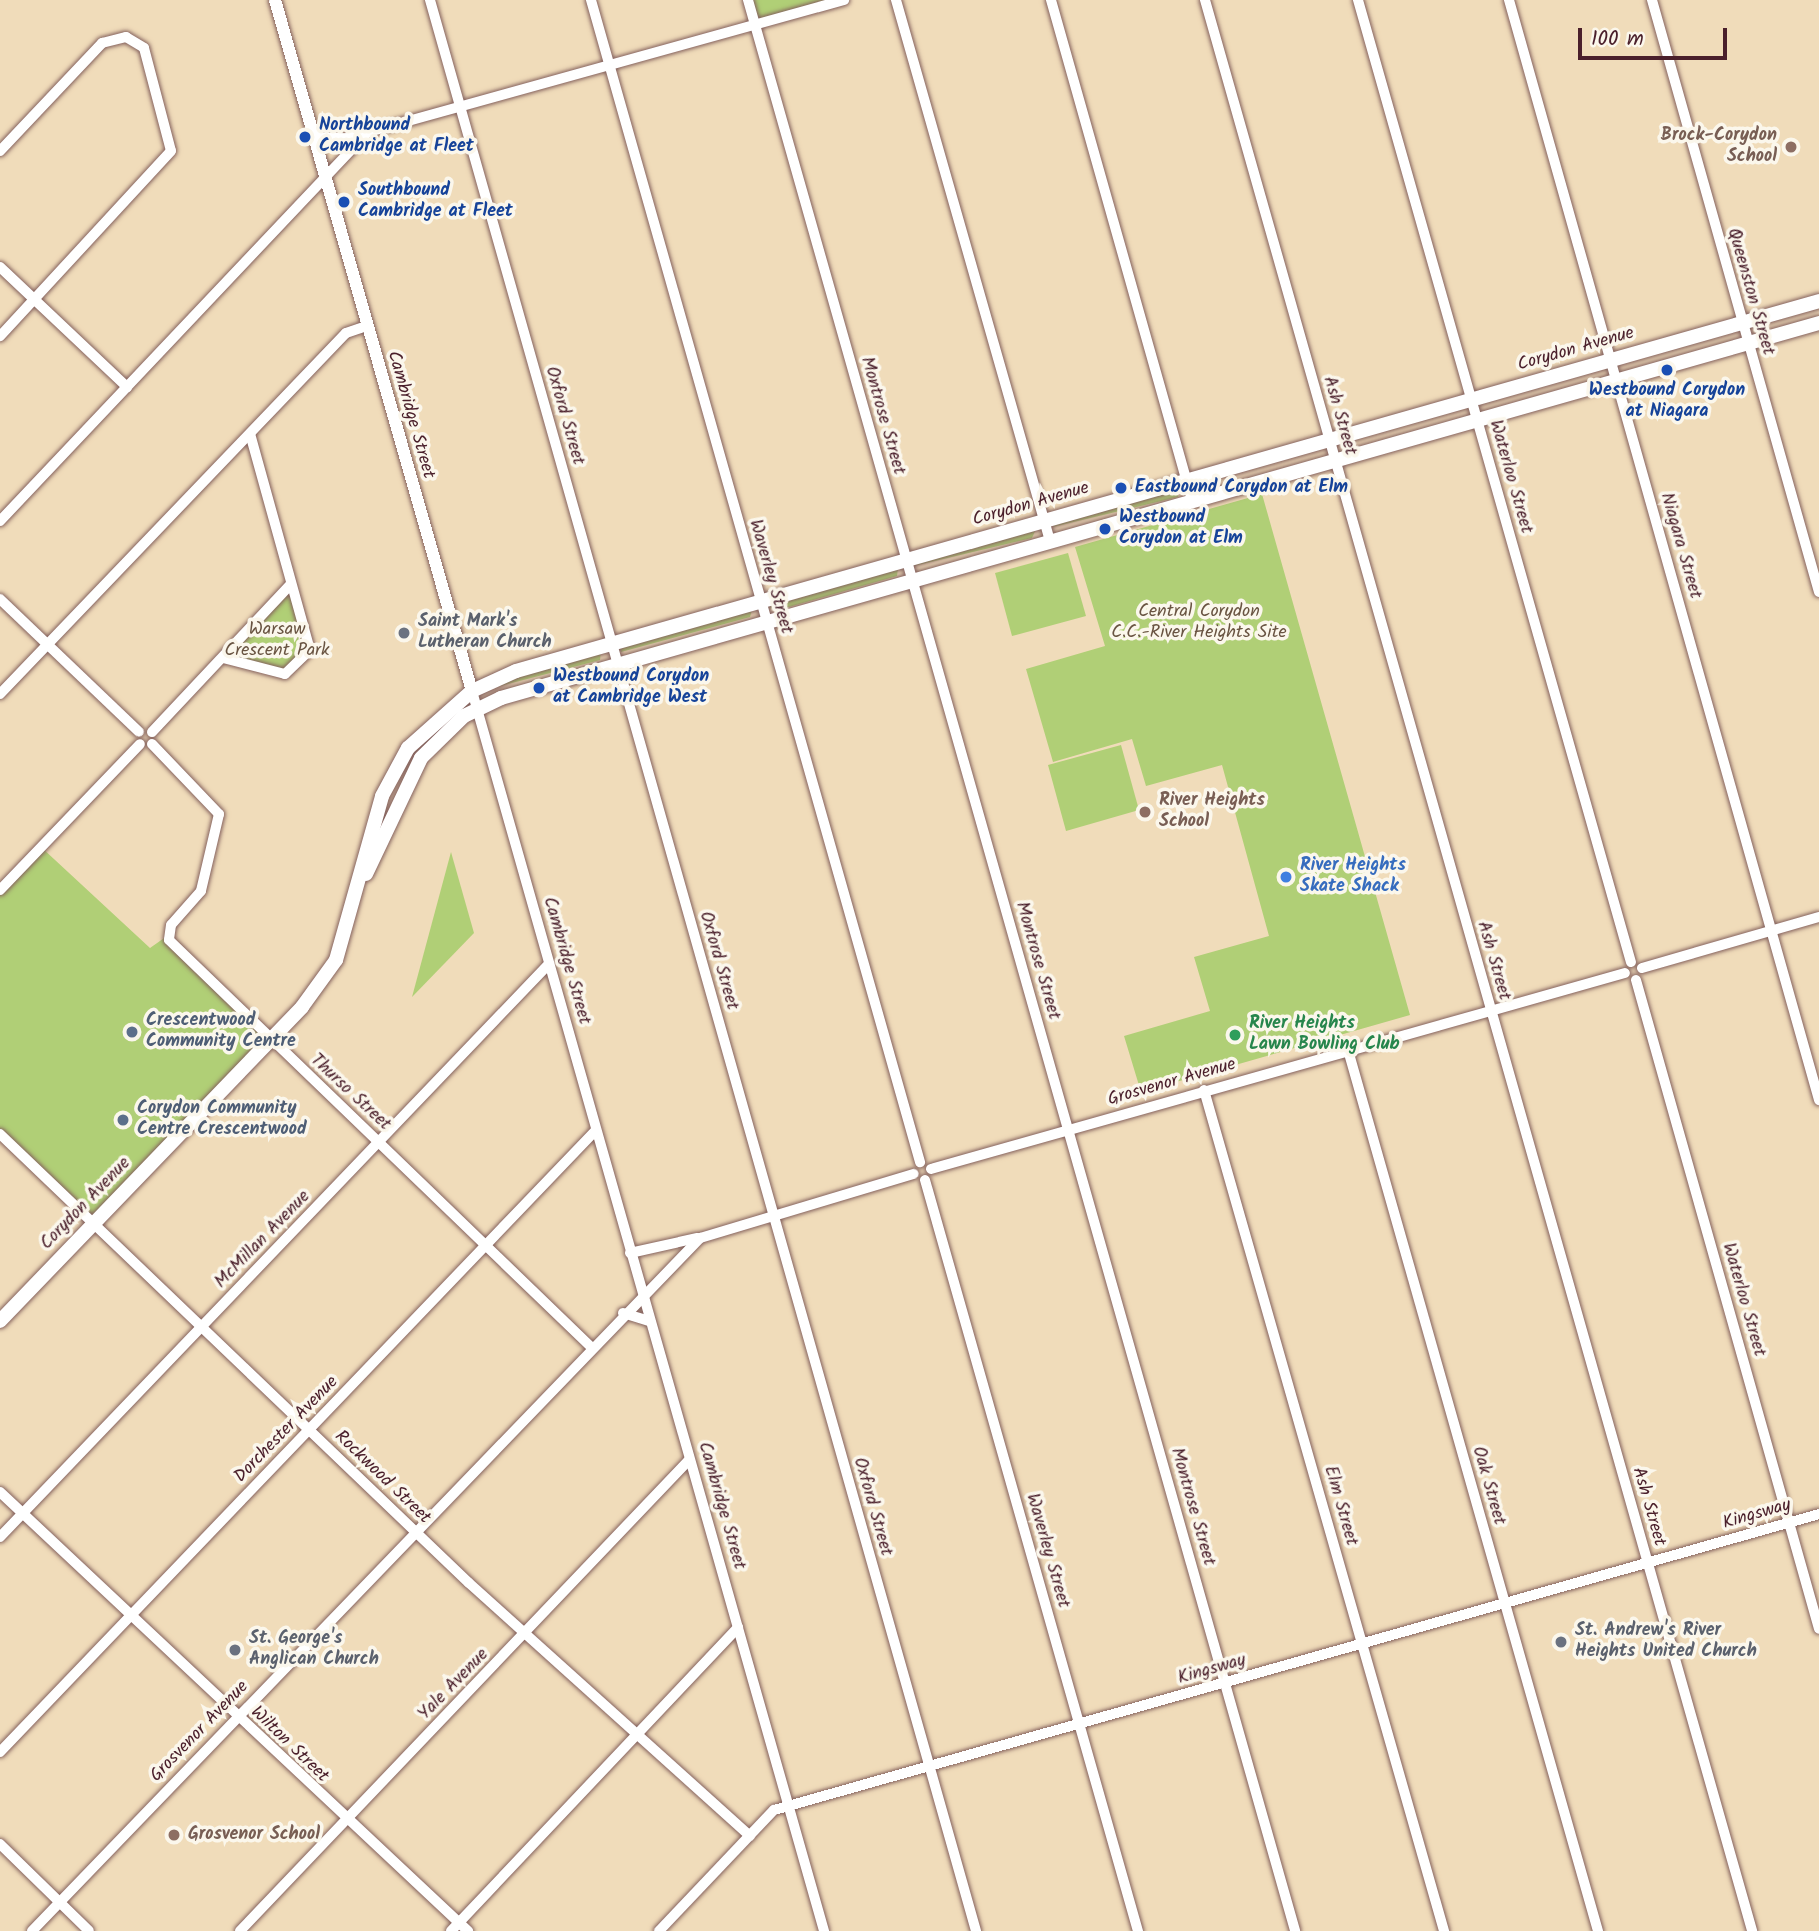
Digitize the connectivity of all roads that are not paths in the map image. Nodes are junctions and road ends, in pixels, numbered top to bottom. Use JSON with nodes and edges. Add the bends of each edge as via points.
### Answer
{"nodes":[{"id":1,"x":275,"y":0,"type":"edge"},
{"id":2,"x":430,"y":0,"type":"edge"},
{"id":3,"x":591,"y":0,"type":"edge"},
{"id":4,"x":748,"y":0,"type":"edge"},
{"id":5,"x":844,"y":0,"type":"edge"},
{"id":6,"x":896,"y":0,"type":"edge"},
{"id":7,"x":1051,"y":0,"type":"edge"},
{"id":8,"x":1205,"y":0,"type":"edge"},
{"id":9,"x":1358,"y":0,"type":"edge"},
{"id":10,"x":1509,"y":0,"type":"edge"},
{"id":11,"x":1652,"y":0,"type":"edge"},
{"id":12,"x":755,"y":25,"type":"junction"},
{"id":13,"x":609,"y":66,"type":"junction"},
{"id":14,"x":460,"y":108,"type":"junction"},
{"id":15,"x":367,"y":133,"type":"junction"},
{"id":16,"x":313,"y":137,"type":"junction"},
{"id":17,"x":0,"y":151,"type":"edge"},
{"id":18,"x":325,"y":180,"type":"junction"},
{"id":19,"x":0,"y":267,"type":"edge"},
{"id":20,"x":34,"y":299,"type":"junction"},
{"id":21,"x":1819,"y":301,"type":"edge"},
{"id":22,"x":1742,"y":323,"type":"junction"},
{"id":23,"x":1819,"y":323,"type":"edge"},
{"id":24,"x":366,"y":326,"type":"junction"},
{"id":25,"x":0,"y":336,"type":"edge"},
{"id":26,"x":1748,"y":343,"type":"junction"},
{"id":27,"x":1611,"y":360,"type":"junction"},
{"id":28,"x":1617,"y":380,"type":"junction"},
{"id":29,"x":127,"y":387,"type":"junction"},
{"id":30,"x":1471,"y":399,"type":"junction"},
{"id":31,"x":1477,"y":419,"type":"junction"},
{"id":32,"x":250,"y":434,"type":"junction"},
{"id":33,"x":1329,"y":440,"type":"junction"},
{"id":34,"x":1335,"y":460,"type":"junction"},
{"id":35,"x":1186,"y":480,"type":"junction"},
{"id":36,"x":1192,"y":500,"type":"junction"},
{"id":37,"x":0,"y":521,"type":"edge"},
{"id":38,"x":1045,"y":521,"type":"junction"},
{"id":39,"x":1050,"y":541,"type":"junction"},
{"id":40,"x":906,"y":560,"type":"junction"},
{"id":41,"x":912,"y":580,"type":"junction"},
{"id":42,"x":290,"y":585,"type":"junction"},
{"id":43,"x":1819,"y":592,"type":"edge"},
{"id":44,"x":0,"y":599,"type":"edge"},
{"id":45,"x":761,"y":601,"type":"junction"},
{"id":46,"x":766,"y":621,"type":"junction"},
{"id":47,"x":47,"y":644,"type":"junction"},
{"id":48,"x":611,"y":644,"type":"junction"},
{"id":49,"x":223,"y":658,"type":"junction"},
{"id":50,"x":617,"y":663,"type":"junction"},
{"id":51,"x":472,"y":691,"type":"junction"},
{"id":52,"x":0,"y":694,"type":"edge"},
{"id":53,"x":477,"y":708,"type":"junction"},
{"id":54,"x":139,"y":732,"type":"junction"},
{"id":55,"x":152,"y":732,"type":"junction"},
{"id":56,"x":140,"y":744,"type":"junction"},
{"id":57,"x":152,"y":744,"type":"junction"},
{"id":58,"x":364,"y":877,"type":"junction"},
{"id":59,"x":0,"y":890,"type":"edge"},
{"id":60,"x":1819,"y":917,"type":"edge"},
{"id":61,"x":1771,"y":931,"type":"junction"},
{"id":62,"x":1631,"y":962,"type":"junction"},
{"id":63,"x":548,"y":965,"type":"junction"},
{"id":64,"x":1642,"y":968,"type":"junction"},
{"id":65,"x":1625,"y":973,"type":"junction"},
{"id":66,"x":1636,"y":979,"type":"junction"},
{"id":67,"x":1490,"y":1009,"type":"junction"},
{"id":68,"x":271,"y":1039,"type":"junction"},
{"id":69,"x":1348,"y":1050,"type":"junction"},
{"id":70,"x":1204,"y":1090,"type":"junction"},
{"id":71,"x":1819,"y":1100,"type":"edge"},
{"id":72,"x":1069,"y":1128,"type":"junction"},
{"id":73,"x":596,"y":1130,"type":"junction"},
{"id":74,"x":0,"y":1134,"type":"edge"},
{"id":75,"x":379,"y":1142,"type":"junction"},
{"id":76,"x":920,"y":1162,"type":"junction"},
{"id":77,"x":931,"y":1169,"type":"junction"},
{"id":78,"x":914,"y":1174,"type":"junction"},
{"id":79,"x":925,"y":1180,"type":"junction"},
{"id":80,"x":773,"y":1214,"type":"junction"},
{"id":81,"x":93,"y":1224,"type":"junction"},
{"id":82,"x":700,"y":1238,"type":"junction"},
{"id":83,"x":486,"y":1245,"type":"junction"},
{"id":84,"x":630,"y":1252,"type":"junction"},
{"id":85,"x":641,"y":1293,"type":"junction"},
{"id":86,"x":623,"y":1312,"type":"junction"},
{"id":87,"x":0,"y":1321,"type":"edge"},
{"id":88,"x":649,"y":1321,"type":"junction"},
{"id":89,"x":202,"y":1326,"type":"junction"},
{"id":90,"x":591,"y":1347,"type":"junction"},
{"id":91,"x":309,"y":1430,"type":"junction"},
{"id":92,"x":689,"y":1460,"type":"junction"},
{"id":93,"x":0,"y":1492,"type":"edge"},
{"id":94,"x":23,"y":1513,"type":"junction"},
{"id":95,"x":1819,"y":1514,"type":"edge"},
{"id":96,"x":1789,"y":1522,"type":"junction"},
{"id":97,"x":413,"y":1531,"type":"junction"},
{"id":98,"x":0,"y":1536,"type":"edge"},
{"id":99,"x":1647,"y":1563,"type":"junction"},
{"id":100,"x":1504,"y":1603,"type":"junction"},
{"id":101,"x":131,"y":1615,"type":"junction"},
{"id":102,"x":738,"y":1627,"type":"junction"},
{"id":103,"x":1819,"y":1629,"type":"edge"},
{"id":104,"x":524,"y":1635,"type":"junction"},
{"id":105,"x":1363,"y":1643,"type":"junction"},
{"id":106,"x":1225,"y":1683,"type":"junction"},
{"id":107,"x":237,"y":1717,"type":"junction"},
{"id":108,"x":1079,"y":1724,"type":"junction"},
{"id":109,"x":638,"y":1733,"type":"junction"},
{"id":110,"x":0,"y":1752,"type":"edge"},
{"id":111,"x":930,"y":1766,"type":"junction"},
{"id":112,"x":788,"y":1806,"type":"junction"},
{"id":113,"x":346,"y":1820,"type":"junction"},
{"id":114,"x":750,"y":1836,"type":"junction"},
{"id":115,"x":0,"y":1844,"type":"edge"},
{"id":116,"x":59,"y":1902,"type":"junction"},
{"id":117,"x":455,"y":1927,"type":"edge"},
{"id":118,"x":32,"y":1931,"type":"edge"},
{"id":119,"x":89,"y":1931,"type":"edge"},
{"id":120,"x":240,"y":1931,"type":"edge"},
{"id":121,"x":468,"y":1931,"type":"edge"},
{"id":122,"x":659,"y":1931,"type":"edge"},
{"id":123,"x":824,"y":1931,"type":"edge"},
{"id":124,"x":976,"y":1931,"type":"edge"},
{"id":125,"x":1138,"y":1931,"type":"edge"},
{"id":126,"x":1295,"y":1931,"type":"edge"},
{"id":127,"x":1444,"y":1931,"type":"edge"},
{"id":128,"x":1598,"y":1931,"type":"edge"},
{"id":129,"x":1752,"y":1931,"type":"edge"}],
"edges":[{"from":1,"to":16,"type":"street","name":"Cambridge Street"},
{"from":2,"to":14,"type":"street","name":"Oxford Street"},
{"from":3,"to":13,"type":"street","name":"Waverley Street"},
{"from":4,"to":12,"type":"street","name":"Montrose Street"},
{"from":5,"to":12,"type":"street"},
{"from":6,"to":38,"type":"street"},
{"from":7,"to":35,"type":"street"},
{"from":8,"to":33,"type":"street","name":"Ash Street"},
{"from":9,"to":30,"type":"street","name":"Waterloo Street"},
{"from":10,"to":27,"type":"street","name":"Niagara Street"},
{"from":11,"to":22,"type":"street","name":"Queenston Street"},
{"from":12,"to":13,"type":"street"},
{"from":12,"to":40,"type":"street","name":"Montrose Street"},
{"from":13,"to":14,"type":"street"},
{"from":13,"to":45,"type":"street","name":"Waverley Street"},
{"from":14,"to":15,"type":"street"},
{"from":14,"to":48,"type":"street","name":"Oxford Street"},
{"from":15,"to":16,"type":"street"},
{"from":15,"to":18,"type":"street"},
{"from":16,"to":18,"type":"street","name":"Cambridge Street"},
{"from":17,"to":20,"type":"street","via":[[102,43],[125,37],[144,48],[172,151]]},
{"from":18,"to":24,"type":"street","name":"Cambridge Street"},
{"from":18,"to":29,"type":"street"},
{"from":19,"to":20,"type":"street"},
{"from":20,"to":25,"type":"street"},
{"from":20,"to":29,"type":"street"},
{"from":21,"to":22,"type":"main road","name":"Corydon Avenue"},
{"from":22,"to":26,"type":"street","name":"Queenston Street"},
{"from":22,"to":27,"type":"main road","name":"Corydon Avenue"},
{"from":23,"to":26,"type":"main road","name":"Corydon Avenue"},
{"from":24,"to":32,"type":"street","via":[[346,333]]},
{"from":24,"to":51,"type":"street","name":"Cambridge Street"},
{"from":26,"to":28,"type":"main road","name":"Corydon Avenue"},
{"from":26,"to":43,"type":"street","name":"Queenston Street"},
{"from":27,"to":28,"type":"street","name":"Niagara Street"},
{"from":27,"to":30,"type":"main road","name":"Corydon Avenue"},
{"from":28,"to":31,"type":"main road","name":"Corydon Avenue"},
{"from":28,"to":61,"type":"street","name":"Niagara Street"},
{"from":29,"to":37,"type":"street"},
{"from":30,"to":31,"type":"street","name":"Waterloo Street"},
{"from":30,"to":33,"type":"main road","name":"Corydon Avenue"},
{"from":31,"to":34,"type":"main road","name":"Corydon Avenue"},
{"from":31,"to":62,"type":"street","name":"Waterloo Street"},
{"from":32,"to":42,"type":"street"},
{"from":32,"to":47,"type":"street"},
{"from":33,"to":34,"type":"street","name":"Ash Street"},
{"from":33,"to":35,"type":"main road","name":"Corydon Avenue"},
{"from":34,"to":36,"type":"main road","name":"Corydon Avenue"},
{"from":34,"to":67,"type":"street","name":"Ash Street"},
{"from":35,"to":36,"type":"street"},
{"from":35,"to":38,"type":"main road","name":"Corydon Avenue"},
{"from":36,"to":39,"type":"main road","name":"Corydon Avenue"},
{"from":38,"to":39,"type":"street"},
{"from":38,"to":40,"type":"main road","name":"Corydon Avenue"},
{"from":39,"to":41,"type":"main road","name":"Corydon Avenue"},
{"from":40,"to":41,"type":"street","name":"Montrose Street"},
{"from":40,"to":45,"type":"main road","name":"Corydon Avenue"},
{"from":41,"to":46,"type":"main road","name":"Corydon Avenue"},
{"from":41,"to":72,"type":"street","name":"Montrose Street"},
{"from":42,"to":49,"type":"street"},
{"from":42,"to":49,"type":"street","via":[[310,650],[285,674]]},
{"from":44,"to":47,"type":"street"},
{"from":45,"to":46,"type":"street","name":"Waverley Street"},
{"from":45,"to":48,"type":"main road","name":"Corydon Avenue"},
{"from":46,"to":50,"type":"main road","name":"Corydon Avenue"},
{"from":46,"to":76,"type":"street","name":"Waverley Street"},
{"from":47,"to":52,"type":"street"},
{"from":47,"to":54,"type":"street"},
{"from":48,"to":50,"type":"street","name":"Oxford Street"},
{"from":48,"to":51,"type":"main road","name":"Corydon Avenue","via":[[516,671]]},
{"from":49,"to":55,"type":"street"},
{"from":50,"to":53,"type":"main road","name":"Corydon Avenue"},
{"from":50,"to":80,"type":"street","name":"Oxford Street"},
{"from":51,"to":53,"type":"street","name":"Cambridge Street"},
{"from":51,"to":58,"type":"main road","name":"Corydon Avenue","via":[[408,748],[382,796]]},
{"from":53,"to":58,"type":"main road","name":"Corydon Avenue","via":[[421,758]]},
{"from":53,"to":63,"type":"street","name":"Cambridge Street"},
{"from":54,"to":55,"type":"street"},
{"from":54,"to":56,"type":"street"},
{"from":55,"to":57,"type":"street"},
{"from":56,"to":57,"type":"street"},
{"from":56,"to":59,"type":"street"},
{"from":57,"to":68,"type":"street","name":"Thurso Street","via":[[219,814],[201,891],[167,936]]},
{"from":58,"to":68,"type":"main road","name":"Corydon Avenue","via":[[336,960]]},
{"from":60,"to":61,"type":"street"},
{"from":61,"to":64,"type":"street"},
{"from":61,"to":71,"type":"street","name":"Niagara Street"},
{"from":62,"to":64,"type":"street"},
{"from":62,"to":65,"type":"street"},
{"from":63,"to":73,"type":"street","name":"Cambridge Street"},
{"from":63,"to":75,"type":"street","name":"McMillan Avenue"},
{"from":64,"to":66,"type":"street"},
{"from":65,"to":66,"type":"street"},
{"from":65,"to":67,"type":"street","name":"Grosvenor Avenue"},
{"from":66,"to":96,"type":"street","name":"Waterloo Street"},
{"from":67,"to":69,"type":"street","name":"Grosvenor Avenue"},
{"from":67,"to":99,"type":"street","name":"Ash Street"},
{"from":68,"to":75,"type":"street","name":"Thurso Street"},
{"from":68,"to":81,"type":"main road","name":"Corydon Avenue"},
{"from":69,"to":70,"type":"street","name":"Grosvenor Avenue"},
{"from":69,"to":100,"type":"street","name":"Oak Street"},
{"from":70,"to":72,"type":"street","name":"Grosvenor Avenue"},
{"from":70,"to":105,"type":"street","name":"Elm Street"},
{"from":72,"to":77,"type":"street","name":"Grosvenor Avenue"},
{"from":72,"to":106,"type":"street","name":"Montrose Street"},
{"from":73,"to":83,"type":"street","name":"Dorchester Avenue"},
{"from":73,"to":84,"type":"street","name":"Cambridge Street"},
{"from":74,"to":81,"type":"street","name":"Rockwood Street"},
{"from":75,"to":83,"type":"street","name":"Thurso Street"},
{"from":75,"to":89,"type":"street","name":"McMillan Avenue"},
{"from":76,"to":77,"type":"street"},
{"from":76,"to":78,"type":"street"},
{"from":77,"to":79,"type":"street"},
{"from":78,"to":79,"type":"street"},
{"from":78,"to":80,"type":"street","name":"Grosvenor Avenue"},
{"from":79,"to":108,"type":"street","name":"Waverley Street"},
{"from":80,"to":82,"type":"street","name":"Grosvenor Avenue"},
{"from":80,"to":111,"type":"street","name":"Oxford Street"},
{"from":81,"to":87,"type":"main road","name":"Corydon Avenue"},
{"from":81,"to":89,"type":"street","name":"Rockwood Street"},
{"from":82,"to":84,"type":"street","name":"Grosvenor Avenue"},
{"from":82,"to":85,"type":"street","name":"Grosvenor Avenue"},
{"from":83,"to":90,"type":"street","name":"Thurso Street"},
{"from":83,"to":91,"type":"street","name":"Dorchester Avenue"},
{"from":84,"to":85,"type":"street","name":"Cambridge Street"},
{"from":85,"to":86,"type":"street","name":"Grosvenor Avenue"},
{"from":85,"to":88,"type":"street","name":"Cambridge Street"},
{"from":86,"to":88,"type":"street"},
{"from":86,"to":90,"type":"street","name":"Grosvenor Avenue"},
{"from":88,"to":92,"type":"street","name":"Cambridge Street"},
{"from":89,"to":91,"type":"street","name":"Rockwood Street"},
{"from":89,"to":94,"type":"street","name":"McMillan Avenue"},
{"from":90,"to":97,"type":"street","name":"Grosvenor Avenue"},
{"from":91,"to":97,"type":"street","name":"Rockwood Street"},
{"from":91,"to":101,"type":"street","name":"Dorchester Avenue"},
{"from":92,"to":102,"type":"street","name":"Cambridge Street"},
{"from":92,"to":104,"type":"street","name":"Yale Avenue"},
{"from":93,"to":94,"type":"street","name":"Wilton Street"},
{"from":94,"to":98,"type":"street","name":"McMillan Avenue"},
{"from":94,"to":101,"type":"street","name":"Wilton Street"},
{"from":95,"to":96,"type":"street","name":"Kingsway"},
{"from":96,"to":99,"type":"street","name":"Kingsway"},
{"from":96,"to":103,"type":"street","name":"Waterloo Street"},
{"from":97,"to":104,"type":"street","name":"Rockwood Street"},
{"from":97,"to":107,"type":"street","name":"Grosvenor Avenue"},
{"from":99,"to":100,"type":"street","name":"Kingsway"},
{"from":99,"to":129,"type":"street","name":"Ash Street"},
{"from":100,"to":105,"type":"street","name":"Kingsway"},
{"from":100,"to":128,"type":"street","name":"Oak Street"},
{"from":101,"to":107,"type":"street","name":"Wilton Street"},
{"from":101,"to":110,"type":"street","name":"Dorchester Avenue"},
{"from":102,"to":109,"type":"street"},
{"from":102,"to":112,"type":"street","name":"Cambridge Street"},
{"from":104,"to":109,"type":"street","name":"Rockwood Street"},
{"from":104,"to":113,"type":"street","name":"Yale Avenue"},
{"from":105,"to":106,"type":"street","name":"Kingsway"},
{"from":105,"to":127,"type":"street","name":"Elm Street"},
{"from":106,"to":108,"type":"street","name":"Kingsway"},
{"from":106,"to":126,"type":"street","name":"Montrose Street"},
{"from":107,"to":113,"type":"street","name":"Wilton Street"},
{"from":107,"to":116,"type":"street","name":"Grosvenor Avenue"},
{"from":108,"to":111,"type":"street","name":"Kingsway"},
{"from":108,"to":125,"type":"street","name":"Waverley Street"},
{"from":109,"to":114,"type":"street","name":"Rockwood Street"},
{"from":109,"to":117,"type":"street"},
{"from":111,"to":112,"type":"street","name":"Kingsway"},
{"from":111,"to":124,"type":"street","name":"Oxford Street"},
{"from":112,"to":114,"type":"street","name":"Kingsway","via":[[774,1810]]},
{"from":112,"to":123,"type":"street","name":"Cambridge Street"},
{"from":113,"to":117,"type":"street","name":"Wilton Street"},
{"from":113,"to":120,"type":"street","name":"Yale Avenue"},
{"from":114,"to":122,"type":"street","name":"Kingsway"},
{"from":115,"to":116,"type":"street"},
{"from":116,"to":118,"type":"street","name":"Grosvenor Avenue"},
{"from":116,"to":119,"type":"street"},
{"from":117,"to":121,"type":"street","name":"Wilton Street"}]}
